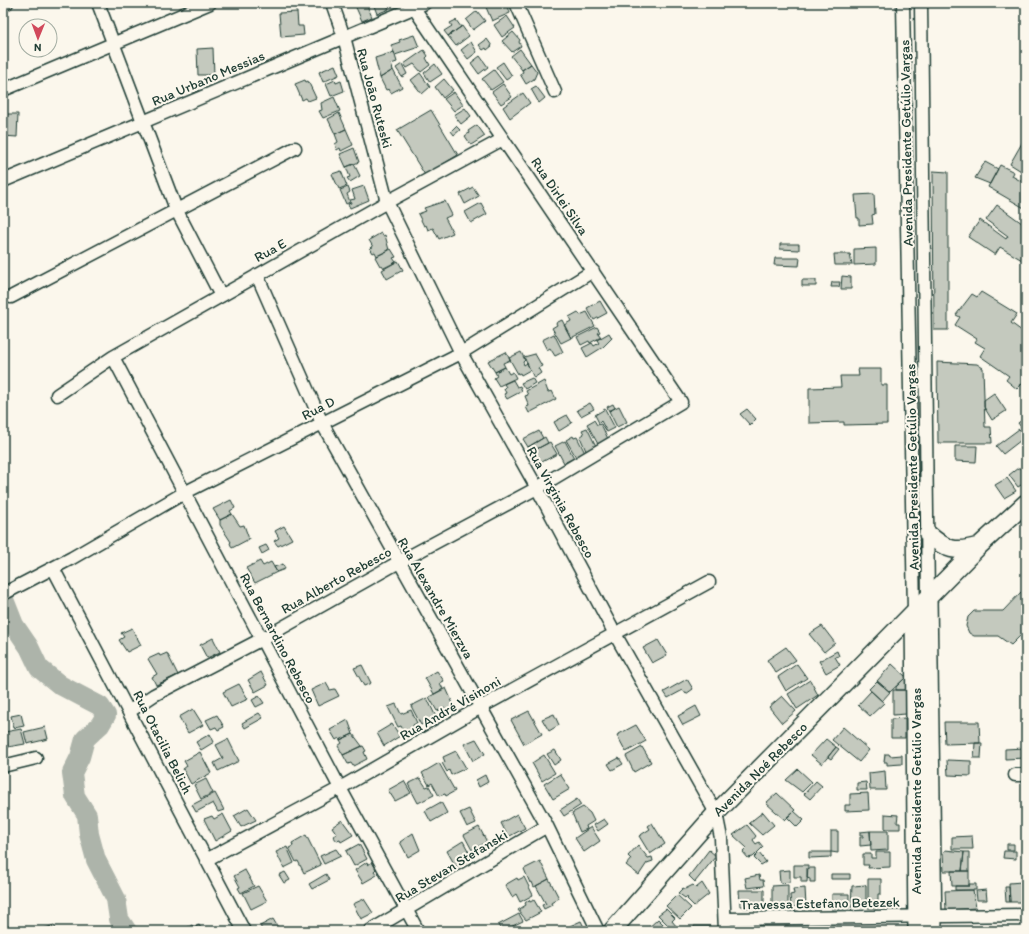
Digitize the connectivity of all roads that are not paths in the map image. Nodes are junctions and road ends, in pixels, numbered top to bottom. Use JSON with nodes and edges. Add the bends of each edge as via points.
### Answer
{"nodes":[{"id":1,"x":7,"y":3,"type":"edge"},
{"id":2,"x":98,"y":3,"type":"edge"},
{"id":3,"x":210,"y":3,"type":"edge"},
{"id":4,"x":332,"y":3,"type":"edge"},
{"id":5,"x":425,"y":3,"type":"edge"},
{"id":6,"x":516,"y":3,"type":"edge"},
{"id":7,"x":903,"y":3,"type":"edge"},
{"id":8,"x":921,"y":3,"type":"edge"},
{"id":9,"x":3,"y":5,"type":"edge"},
{"id":10,"x":414,"y":8,"type":"junction"},
{"id":11,"x":344,"y":36,"type":"junction"},
{"id":12,"x":114,"y":44,"type":"junction"},
{"id":13,"x":3,"y":90,"type":"edge"},
{"id":14,"x":555,"y":92,"type":"dead end"},
{"id":15,"x":144,"y":122,"type":"junction"},
{"id":16,"x":503,"y":139,"type":"junction"},
{"id":17,"x":295,"y":148,"type":"dead end"},
{"id":18,"x":3,"y":181,"type":"edge"},
{"id":19,"x":387,"y":202,"type":"junction"},
{"id":20,"x":176,"y":210,"type":"junction"},
{"id":21,"x":593,"y":271,"type":"junction"},
{"id":22,"x":256,"y":275,"type":"junction"},
{"id":23,"x":221,"y":296,"type":"junction"},
{"id":24,"x":11,"y":297,"type":"dead end"},
{"id":25,"x":461,"y":353,"type":"junction"},
{"id":26,"x":114,"y":357,"type":"junction"},
{"id":27,"x":926,"y":370,"type":"junction"},
{"id":28,"x":910,"y":371,"type":"junction"},
{"id":29,"x":57,"y":395,"type":"dead end"},
{"id":30,"x":681,"y":402,"type":"joint"},
{"id":31,"x":322,"y":422,"type":"junction"},
{"id":32,"x":537,"y":488,"type":"junction"},
{"id":33,"x":184,"y":493,"type":"junction"},
{"id":34,"x":1026,"y":503,"type":"edge"},
{"id":35,"x":928,"y":534,"type":"junction"},
{"id":36,"x":979,"y":546,"type":"junction"},
{"id":37,"x":399,"y":562,"type":"junction"},
{"id":38,"x":54,"y":568,"type":"junction"},
{"id":39,"x":709,"y":582,"type":"dead end"},
{"id":40,"x":7,"y":592,"type":"edge"},
{"id":41,"x":928,"y":598,"type":"junction"},
{"id":42,"x":914,"y":612,"type":"junction"},
{"id":43,"x":615,"y":634,"type":"junction"},
{"id":44,"x":262,"y":639,"type":"junction"},
{"id":45,"x":481,"y":707,"type":"junction"},
{"id":46,"x":130,"y":711,"type":"junction"},
{"id":47,"x":36,"y":758,"type":"dead end"},
{"id":48,"x":3,"y":766,"type":"edge"},
{"id":49,"x":340,"y":788,"type":"junction"},
{"id":50,"x":716,"y":813,"type":"junction"},
{"id":51,"x":546,"y":826,"type":"junction"},
{"id":52,"x":206,"y":860,"type":"junction"},
{"id":53,"x":406,"y":911,"type":"junction"},
{"id":54,"x":1026,"y":915,"type":"edge"},
{"id":55,"x":925,"y":924,"type":"edge"},
{"id":56,"x":725,"y":925,"type":"edge"},
{"id":57,"x":244,"y":931,"type":"edge"},
{"id":58,"x":370,"y":931,"type":"edge"},
{"id":59,"x":418,"y":931,"type":"edge"},
{"id":60,"x":598,"y":931,"type":"edge"},
{"id":61,"x":612,"y":931,"type":"edge"}],
"edges":[{"from":1,"to":9,"type":"street"},
{"from":2,"to":12,"type":"street"},
{"from":3,"to":12,"type":"street"},
{"from":4,"to":11,"type":"street","name":"Rua João Ruteski"},
{"from":5,"to":10,"type":"street","name":"Rua Urbano Messias"},
{"from":6,"to":14,"type":"street"},
{"from":7,"to":28,"type":"street","name":"Avenida Presidente Getúlio Vargas"},
{"from":8,"to":27,"type":"street","name":"Avenida Presidente Getúlio Vargas"},
{"from":10,"to":11,"type":"street","name":"Rua Urbano Messias"},
{"from":10,"to":16,"type":"street","name":"Rua Dirlei Silva"},
{"from":11,"to":15,"type":"street","name":"Rua Urbano Messias"},
{"from":11,"to":19,"type":"street","name":"Rua João Ruteski"},
{"from":12,"to":13,"type":"street"},
{"from":12,"to":15,"type":"street"},
{"from":15,"to":18,"type":"street","name":"Rua Urbano Messias"},
{"from":15,"to":20,"type":"street"},
{"from":16,"to":19,"type":"street","name":"Rua E"},
{"from":16,"to":21,"type":"street","name":"Rua Dirlei Silva"},
{"from":17,"to":20,"type":"street"},
{"from":19,"to":22,"type":"street","name":"Rua E"},
{"from":19,"to":25,"type":"street","name":"Rua Virginia Rebesco"},
{"from":20,"to":23,"type":"street"},
{"from":20,"to":24,"type":"street"},
{"from":21,"to":25,"type":"street","name":"Rua D"},
{"from":21,"to":30,"type":"street","name":"Rua Dirlei Silva"},
{"from":22,"to":23,"type":"street","name":"Rua E"},
{"from":22,"to":31,"type":"street","name":"Rua Alexandre Mierzva"},
{"from":23,"to":26,"type":"street","name":"Rua E"},
{"from":25,"to":31,"type":"street","name":"Rua D"},
{"from":25,"to":32,"type":"street","name":"Rua Virginia Rebesco"},
{"from":26,"to":29,"type":"street","name":"Rua E"},
{"from":26,"to":33,"type":"street","name":"Rua Bernardino Rebesco"},
{"from":27,"to":28,"type":"street"},
{"from":27,"to":35,"type":"street","name":"Avenida Presidente Getúlio Vargas"},
{"from":28,"to":42,"type":"street","name":"Avenida Presidente Getúlio Vargas"},
{"from":30,"to":32,"type":"street","name":"Rua Alberto Rebesco"},
{"from":31,"to":33,"type":"street","name":"Rua D"},
{"from":31,"to":37,"type":"street","name":"Rua Alexandre Mierzva"},
{"from":32,"to":37,"type":"street","name":"Rua Alberto Rebesco"},
{"from":32,"to":43,"type":"street","name":"Rua Virginia Rebesco"},
{"from":33,"to":38,"type":"street","name":"Rua D"},
{"from":33,"to":44,"type":"street","name":"Rua Bernardino Rebesco"},
{"from":34,"to":36,"type":"main road","name":"Avenida Noé Rebesco"},
{"from":35,"to":36,"type":"main road","via":[[939,544],[956,550]]},
{"from":35,"to":41,"type":"street","name":"Avenida Presidente Getúlio Vargas"},
{"from":36,"to":41,"type":"main road","name":"Avenida Noé Rebesco"},
{"from":37,"to":44,"type":"street","name":"Rua Alberto Rebesco"},
{"from":37,"to":45,"type":"street","name":"Rua Alexandre Mierzva"},
{"from":38,"to":40,"type":"street","name":"Rua D"},
{"from":38,"to":46,"type":"street","name":"Rua Otacilia Belich"},
{"from":39,"to":43,"type":"street","name":"Rua André Visinoni"},
{"from":41,"to":42,"type":"main road","name":"Avenida Noé Rebesco"},
{"from":41,"to":55,"type":"main road","name":"Avenida Presidente Getúlio Vargas"},
{"from":42,"to":50,"type":"main road","name":"Avenida Noé Rebesco"},
{"from":42,"to":55,"type":"main road","name":"Avenida Presidente Getúlio Vargas"},
{"from":43,"to":45,"type":"street","name":"Rua André Visinoni"},
{"from":43,"to":50,"type":"street","name":"Rua Virginia Rebesco"},
{"from":44,"to":46,"type":"street","name":"Rua Alberto Rebesco","via":[[154,695]]},
{"from":44,"to":49,"type":"street","name":"Rua Bernardino Rebesco"},
{"from":45,"to":49,"type":"street","name":"Rua André Visinoni"},
{"from":45,"to":51,"type":"street","name":"Rua Alexandre Mierzva"},
{"from":46,"to":52,"type":"street","name":"Rua Otacilia Belich"},
{"from":47,"to":48,"type":"street"},
{"from":49,"to":52,"type":"street","name":"Rua André Visinoni"},
{"from":49,"to":53,"type":"street","name":"Rua Bernardino Rebesco"},
{"from":50,"to":56,"type":"street","name":"Rua Virginia Rebesco","via":[[721,838]]},
{"from":50,"to":61,"type":"main road","name":"Avenida Noé Rebesco"},
{"from":51,"to":53,"type":"street","name":"Rua Stevan Stefanski"},
{"from":51,"to":60,"type":"street","name":"Rua Alexandre Mierzva"},
{"from":52,"to":57,"type":"street","name":"Rua Otacilia Belich"},
{"from":53,"to":58,"type":"street","name":"Rua Stevan Stefanski"},
{"from":53,"to":59,"type":"street","name":"Rua Bernardino Rebesco"},
{"from":54,"to":55,"type":"street","name":"Travessa Estefano Betezek"},
{"from":55,"to":56,"type":"street","name":"Travessa Estefano Betezek"}]}
